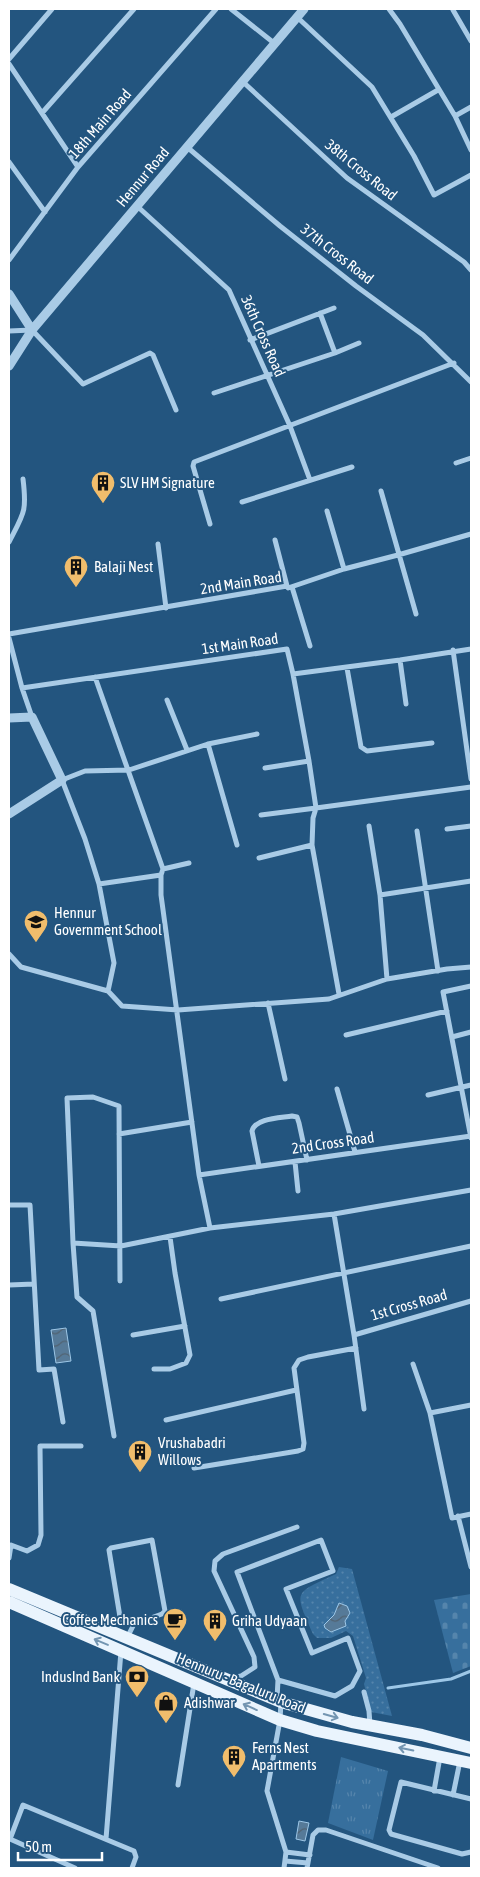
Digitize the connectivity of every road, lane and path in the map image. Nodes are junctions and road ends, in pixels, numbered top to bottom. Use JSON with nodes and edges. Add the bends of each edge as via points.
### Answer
{"nodes":[{"id":1,"x":52,"y":9,"type":"edge"},
{"id":2,"x":134,"y":9,"type":"edge"},
{"id":3,"x":216,"y":9,"type":"edge"},
{"id":4,"x":231,"y":9,"type":"edge"},
{"id":5,"x":304,"y":9,"type":"edge"},
{"id":6,"x":389,"y":9,"type":"edge"},
{"id":7,"x":454,"y":9,"type":"edge"},
{"id":8,"x":297,"y":17,"type":"junction"},
{"id":9,"x":471,"y":40,"type":"edge"},
{"id":10,"x":274,"y":43,"type":"junction"},
{"id":11,"x":9,"y":59,"type":"edge"},
{"id":12,"x":9,"y":64,"type":"edge"},
{"id":13,"x":242,"y":81,"type":"junction"},
{"id":14,"x":438,"y":90,"type":"junction"},
{"id":15,"x":471,"y":108,"type":"edge"},
{"id":16,"x":42,"y":113,"type":"junction"},
{"id":17,"x":455,"y":116,"type":"junction"},
{"id":18,"x":391,"y":117,"type":"junction"},
{"id":19,"x":186,"y":147,"type":"junction"},
{"id":20,"x":471,"y":150,"type":"edge"},
{"id":21,"x":9,"y":162,"type":"edge"},
{"id":22,"x":78,"y":167,"type":"junction"},
{"id":23,"x":471,"y":175,"type":"edge"},
{"id":24,"x":137,"y":206,"type":"junction"},
{"id":25,"x":46,"y":212,"type":"junction"},
{"id":26,"x":9,"y":260,"type":"edge"},
{"id":27,"x":471,"y":270,"type":"edge"},
{"id":28,"x":9,"y":294,"type":"edge"},
{"id":29,"x":334,"y":308,"type":"dead end"},
{"id":30,"x":320,"y":313,"type":"junction"},
{"id":31,"x":32,"y":330,"type":"junction"},
{"id":32,"x":9,"y":331,"type":"edge"},
{"id":33,"x":250,"y":340,"type":"junction"},
{"id":34,"x":359,"y":343,"type":"dead end"},
{"id":35,"x":335,"y":353,"type":"junction"},
{"id":36,"x":454,"y":363,"type":"junction"},
{"id":37,"x":9,"y":366,"type":"edge"},
{"id":38,"x":267,"y":376,"type":"junction"},
{"id":39,"x":471,"y":382,"type":"edge"},
{"id":40,"x":214,"y":393,"type":"dead end"},
{"id":41,"x":176,"y":410,"type":"dead end"},
{"id":42,"x":290,"y":426,"type":"junction"},
{"id":43,"x":471,"y":458,"type":"edge"},
{"id":44,"x":456,"y":463,"type":"dead end"},
{"id":45,"x":352,"y":467,"type":"dead end"},
{"id":46,"x":22,"y":479,"type":"dead end"},
{"id":47,"x":310,"y":480,"type":"junction"},
{"id":48,"x":381,"y":491,"type":"dead end"},
{"id":49,"x":242,"y":502,"type":"dead end"},
{"id":50,"x":327,"y":511,"type":"dead end"},
{"id":51,"x":210,"y":524,"type":"dead end"},
{"id":52,"x":471,"y":534,"type":"edge"},
{"id":53,"x":275,"y":540,"type":"dead end"},
{"id":54,"x":9,"y":542,"type":"edge"},
{"id":55,"x":158,"y":544,"type":"dead end"},
{"id":56,"x":398,"y":555,"type":"junction"},
{"id":57,"x":344,"y":569,"type":"junction"},
{"id":58,"x":289,"y":586,"type":"junction"},
{"id":59,"x":166,"y":608,"type":"junction"},
{"id":60,"x":416,"y":614,"type":"dead end"},
{"id":61,"x":9,"y":634,"type":"edge"},
{"id":62,"x":9,"y":638,"type":"edge"},
{"id":63,"x":310,"y":646,"type":"dead end"},
{"id":64,"x":471,"y":649,"type":"edge"},
{"id":65,"x":453,"y":650,"type":"junction"},
{"id":66,"x":400,"y":660,"type":"junction"},
{"id":67,"x":347,"y":668,"type":"junction"},
{"id":68,"x":293,"y":674,"type":"junction"},
{"id":69,"x":95,"y":676,"type":"junction"},
{"id":70,"x":22,"y":688,"type":"junction"},
{"id":71,"x":167,"y":700,"type":"dead end"},
{"id":72,"x":406,"y":704,"type":"dead end"},
{"id":73,"x":32,"y":717,"type":"junction"},
{"id":74,"x":9,"y":718,"type":"edge"},
{"id":75,"x":471,"y":726,"type":"edge"},
{"id":76,"x":464,"y":727,"type":"junction"},
{"id":77,"x":256,"y":734,"type":"dead end"},
{"id":78,"x":432,"y":743,"type":"dead end"},
{"id":79,"x":208,"y":744,"type":"junction"},
{"id":80,"x":187,"y":750,"type":"junction"},
{"id":81,"x":309,"y":761,"type":"junction"},
{"id":82,"x":265,"y":768,"type":"dead end"},
{"id":83,"x":128,"y":770,"type":"junction"},
{"id":84,"x":471,"y":779,"type":"edge"},
{"id":85,"x":62,"y":780,"type":"junction"},
{"id":86,"x":471,"y":787,"type":"edge"},
{"id":87,"x":316,"y":808,"type":"junction"},
{"id":88,"x":9,"y":814,"type":"edge"},
{"id":89,"x":261,"y":815,"type":"dead end"},
{"id":90,"x":370,"y":826,"type":"dead end"},
{"id":91,"x":471,"y":826,"type":"edge"},
{"id":92,"x":447,"y":829,"type":"dead end"},
{"id":93,"x":417,"y":831,"type":"dead end"},
{"id":94,"x":237,"y":845,"type":"dead end"},
{"id":95,"x":312,"y":845,"type":"junction"},
{"id":96,"x":259,"y":858,"type":"dead end"},
{"id":97,"x":189,"y":863,"type":"dead end"},
{"id":98,"x":162,"y":872,"type":"junction"},
{"id":99,"x":471,"y":881,"type":"edge"},
{"id":100,"x":99,"y":884,"type":"junction"},
{"id":101,"x":424,"y":887,"type":"junction"},
{"id":102,"x":380,"y":895,"type":"junction"},
{"id":103,"x":9,"y":954,"type":"edge"},
{"id":104,"x":471,"y":968,"type":"edge"},
{"id":105,"x":438,"y":971,"type":"junction"},
{"id":106,"x":387,"y":979,"type":"junction"},
{"id":107,"x":471,"y":986,"type":"edge"},
{"id":108,"x":108,"y":991,"type":"junction"},
{"id":109,"x":339,"y":994,"type":"junction"},
{"id":110,"x":268,"y":1003,"type":"junction"},
{"id":111,"x":178,"y":1010,"type":"junction"},
{"id":112,"x":447,"y":1011,"type":"junction"},
{"id":113,"x":471,"y":1032,"type":"edge"},
{"id":114,"x":346,"y":1035,"type":"dead end"},
{"id":115,"x":452,"y":1037,"type":"junction"},
{"id":116,"x":284,"y":1079,"type":"dead end"},
{"id":117,"x":471,"y":1085,"type":"edge"},
{"id":118,"x":462,"y":1088,"type":"junction"},
{"id":119,"x":337,"y":1089,"type":"dead end"},
{"id":120,"x":428,"y":1095,"type":"dead end"},
{"id":121,"x":192,"y":1122,"type":"junction"},
{"id":122,"x":119,"y":1134,"type":"junction"},
{"id":123,"x":471,"y":1137,"type":"edge"},
{"id":124,"x":355,"y":1152,"type":"junction"},
{"id":125,"x":307,"y":1160,"type":"junction"},
{"id":126,"x":295,"y":1162,"type":"junction"},
{"id":127,"x":260,"y":1166,"type":"junction"},
{"id":128,"x":199,"y":1175,"type":"junction"},
{"id":129,"x":471,"y":1190,"type":"edge"},
{"id":130,"x":298,"y":1191,"type":"dead end"},
{"id":131,"x":9,"y":1205,"type":"edge"},
{"id":132,"x":334,"y":1214,"type":"junction"},
{"id":133,"x":210,"y":1228,"type":"junction"},
{"id":134,"x":170,"y":1237,"type":"junction"},
{"id":135,"x":73,"y":1243,"type":"junction"},
{"id":136,"x":121,"y":1246,"type":"junction"},
{"id":137,"x":471,"y":1246,"type":"edge"},
{"id":138,"x":343,"y":1274,"type":"junction"},
{"id":139,"x":120,"y":1281,"type":"dead end"},
{"id":140,"x":34,"y":1284,"type":"junction"},
{"id":141,"x":9,"y":1285,"type":"edge"},
{"id":142,"x":221,"y":1299,"type":"dead end"},
{"id":143,"x":471,"y":1301,"type":"edge"},
{"id":144,"x":185,"y":1326,"type":"junction"},
{"id":145,"x":133,"y":1335,"type":"dead end"},
{"id":146,"x":354,"y":1335,"type":"junction"},
{"id":147,"x":356,"y":1348,"type":"junction"},
{"id":148,"x":413,"y":1364,"type":"dead end"},
{"id":149,"x":154,"y":1369,"type":"dead end"},
{"id":150,"x":296,"y":1390,"type":"junction"},
{"id":151,"x":471,"y":1405,"type":"edge"},
{"id":152,"x":364,"y":1409,"type":"dead end"},
{"id":153,"x":430,"y":1413,"type":"junction"},
{"id":154,"x":166,"y":1420,"type":"dead end"},
{"id":155,"x":63,"y":1422,"type":"dead end"},
{"id":156,"x":114,"y":1436,"type":"dead end"},
{"id":157,"x":81,"y":1446,"type":"dead end"},
{"id":158,"x":194,"y":1468,"type":"dead end"},
{"id":159,"x":471,"y":1514,"type":"edge"},
{"id":160,"x":458,"y":1516,"type":"junction"},
{"id":161,"x":296,"y":1527,"type":"dead end"},
{"id":162,"x":9,"y":1558,"type":"edge"},
{"id":163,"x":471,"y":1567,"type":"edge"},
{"id":164,"x":9,"y":1589,"type":"edge"},
{"id":165,"x":9,"y":1602,"type":"edge"},
{"id":166,"x":134,"y":1624,"type":"junction"},
{"id":167,"x":127,"y":1638,"type":"junction"},
{"id":168,"x":121,"y":1650,"type":"junction"},
{"id":169,"x":224,"y":1679,"type":"junction"},
{"id":170,"x":278,"y":1680,"type":"junction"},
{"id":171,"x":194,"y":1682,"type":"junction"},
{"id":172,"x":364,"y":1692,"type":"dead end"},
{"id":173,"x":279,"y":1700,"type":"junction"},
{"id":174,"x":280,"y":1720,"type":"junction"},
{"id":175,"x":370,"y":1725,"type":"junction"},
{"id":176,"x":471,"y":1748,"type":"edge"},
{"id":177,"x":440,"y":1756,"type":"junction"},
{"id":178,"x":466,"y":1762,"type":"edge"},
{"id":179,"x":178,"y":1785,"type":"dead end"},
{"id":180,"x":434,"y":1791,"type":"junction"},
{"id":181,"x":453,"y":1795,"type":"junction"},
{"id":182,"x":471,"y":1799,"type":"edge"},
{"id":183,"x":106,"y":1839,"type":"junction"},
{"id":184,"x":286,"y":1852,"type":"junction"},
{"id":185,"x":471,"y":1852,"type":"edge"},
{"id":186,"x":310,"y":1855,"type":"junction"},
{"id":187,"x":285,"y":1861,"type":"junction"},
{"id":188,"x":308,"y":1866,"type":"edge"},
{"id":189,"x":75,"y":1868,"type":"edge"},
{"id":190,"x":132,"y":1868,"type":"edge"},
{"id":191,"x":284,"y":1868,"type":"edge"},
{"id":192,"x":438,"y":1868,"type":"edge"}],
"edges":[{"from":1,"to":11,"type":"street"},
{"from":2,"to":16,"type":"street"},
{"from":3,"to":22,"type":"street","name":"18th Main Road"},
{"from":4,"to":10,"type":"street"},
{"from":5,"to":8,"type":"street","name":"Hennur Road"},
{"from":6,"to":14,"type":"street"},
{"from":7,"to":9,"type":"street"},
{"from":8,"to":10,"type":"street","name":"Hennur Road"},
{"from":8,"to":18,"type":"street","via":[[372,87]]},
{"from":10,"to":13,"type":"street","name":"Hennur Road"},
{"from":12,"to":16,"type":"street"},
{"from":13,"to":19,"type":"street","name":"Hennur Road"},
{"from":13,"to":27,"type":"street","name":"38th Cross Road","via":[[347,178]]},
{"from":14,"to":17,"type":"street"},
{"from":14,"to":18,"type":"street"},
{"from":15,"to":17,"type":"street"},
{"from":16,"to":22,"type":"street"},
{"from":17,"to":20,"type":"street"},
{"from":18,"to":23,"type":"street","via":[[434,194]]},
{"from":19,"to":24,"type":"street","name":"Hennur Road"},
{"from":19,"to":36,"type":"street","name":"37th Cross Road"},
{"from":21,"to":25,"type":"street"},
{"from":22,"to":25,"type":"street","name":"18th Main Road"},
{"from":24,"to":31,"type":"street","name":"Hennur Road"},
{"from":24,"to":33,"type":"street","name":"36th Cross Road","via":[[229,290]]},
{"from":25,"to":26,"type":"street","name":"18th Main Road"},
{"from":28,"to":31,"type":"street"},
{"from":29,"to":30,"type":"street"},
{"from":30,"to":33,"type":"street"},
{"from":30,"to":35,"type":"street"},
{"from":31,"to":32,"type":"street"},
{"from":31,"to":37,"type":"street","name":"Hennur Road"},
{"from":31,"to":41,"type":"street","via":[[83,384],[153,355]]},
{"from":33,"to":38,"type":"street","name":"36th Cross Road"},
{"from":34,"to":35,"type":"street"},
{"from":35,"to":38,"type":"street"},
{"from":36,"to":39,"type":"street","name":"37th Cross Road"},
{"from":36,"to":42,"type":"street"},
{"from":38,"to":40,"type":"street"},
{"from":38,"to":42,"type":"street","name":"36th Cross Road"},
{"from":42,"to":47,"type":"street","name":"36th Cross Road"},
{"from":42,"to":51,"type":"street","via":[[192,464]]},
{"from":43,"to":44,"type":"street"},
{"from":45,"to":47,"type":"street"},
{"from":46,"to":54,"type":"street","via":[[25,508]]},
{"from":47,"to":49,"type":"street"},
{"from":48,"to":56,"type":"street"},
{"from":50,"to":57,"type":"street"},
{"from":52,"to":56,"type":"street","name":"2nd Main Road"},
{"from":53,"to":58,"type":"street"},
{"from":55,"to":59,"type":"street"},
{"from":56,"to":57,"type":"street","name":"2nd Main Road"},
{"from":56,"to":60,"type":"street"},
{"from":57,"to":58,"type":"street","name":"2nd Main Road"},
{"from":58,"to":59,"type":"street","name":"2nd Main Road"},
{"from":58,"to":63,"type":"street"},
{"from":59,"to":61,"type":"street","name":"2nd Main Road"},
{"from":62,"to":70,"type":"street"},
{"from":64,"to":65,"type":"street"},
{"from":65,"to":66,"type":"street"},
{"from":65,"to":76,"type":"street"},
{"from":66,"to":67,"type":"street"},
{"from":66,"to":72,"type":"street"},
{"from":67,"to":68,"type":"street"},
{"from":67,"to":78,"type":"street","via":[[361,747],[367,751]]},
{"from":68,"to":69,"type":"street","name":"1st Main Road","via":[[287,650]]},
{"from":68,"to":81,"type":"street"},
{"from":69,"to":70,"type":"street","name":"1st Main Road"},
{"from":69,"to":83,"type":"street"},
{"from":70,"to":73,"type":"street"},
{"from":71,"to":80,"type":"street"},
{"from":73,"to":74,"type":"street"},
{"from":73,"to":85,"type":"street"},
{"from":75,"to":76,"type":"street"},
{"from":76,"to":84,"type":"street"},
{"from":77,"to":79,"type":"street"},
{"from":79,"to":80,"type":"street"},
{"from":79,"to":94,"type":"street"},
{"from":80,"to":83,"type":"street"},
{"from":81,"to":82,"type":"street"},
{"from":81,"to":87,"type":"street"},
{"from":83,"to":85,"type":"street","via":[[85,772]]},
{"from":83,"to":98,"type":"street"},
{"from":85,"to":88,"type":"street"},
{"from":85,"to":100,"type":"street"},
{"from":86,"to":87,"type":"street"},
{"from":87,"to":89,"type":"street"},
{"from":87,"to":95,"type":"street"},
{"from":90,"to":102,"type":"street"},
{"from":91,"to":92,"type":"street"},
{"from":93,"to":101,"type":"street"},
{"from":95,"to":96,"type":"street"},
{"from":95,"to":109,"type":"street"},
{"from":97,"to":98,"type":"street"},
{"from":98,"to":100,"type":"street"},
{"from":98,"to":111,"type":"street","via":[[162,895]]},
{"from":99,"to":101,"type":"street"},
{"from":100,"to":108,"type":"street","via":[[114,963]]},
{"from":101,"to":102,"type":"street"},
{"from":101,"to":105,"type":"street"},
{"from":102,"to":106,"type":"street"},
{"from":103,"to":108,"type":"street","via":[[21,967]]},
{"from":104,"to":105,"type":"street"},
{"from":105,"to":106,"type":"street"},
{"from":106,"to":109,"type":"street"},
{"from":107,"to":112,"type":"street","via":[[443,992]]},
{"from":108,"to":111,"type":"street","via":[[122,1006]]},
{"from":109,"to":110,"type":"street","via":[[328,999]]},
{"from":110,"to":111,"type":"street"},
{"from":110,"to":116,"type":"street"},
{"from":111,"to":121,"type":"street"},
{"from":112,"to":114,"type":"street"},
{"from":112,"to":115,"type":"street"},
{"from":113,"to":115,"type":"street"},
{"from":115,"to":118,"type":"street"},
{"from":117,"to":118,"type":"street"},
{"from":118,"to":120,"type":"street"},
{"from":118,"to":123,"type":"street"},
{"from":119,"to":124,"type":"street"},
{"from":121,"to":122,"type":"street"},
{"from":121,"to":128,"type":"street"},
{"from":122,"to":135,"type":"street","via":[[120,1106],[93,1096],[67,1098]]},
{"from":122,"to":136,"type":"street"},
{"from":123,"to":124,"type":"street","name":"2nd Cross Road"},
{"from":124,"to":125,"type":"street","name":"2nd Cross Road"},
{"from":125,"to":126,"type":"street","name":"2nd Cross Road"},
{"from":125,"to":127,"type":"street","via":[[300,1122],[292,1116],[257,1123],[253,1127]]},
{"from":126,"to":127,"type":"street","name":"2nd Cross Road"},
{"from":126,"to":130,"type":"street"},
{"from":127,"to":128,"type":"street","name":"2nd Cross Road"},
{"from":128,"to":133,"type":"street"},
{"from":129,"to":132,"type":"street"},
{"from":131,"to":140,"type":"street","via":[[30,1205]]},
{"from":132,"to":133,"type":"street"},
{"from":132,"to":138,"type":"street"},
{"from":133,"to":134,"type":"street"},
{"from":134,"to":136,"type":"street"},
{"from":134,"to":144,"type":"street"},
{"from":135,"to":136,"type":"street"},
{"from":135,"to":156,"type":"street","via":[[77,1297],[93,1311]]},
{"from":136,"to":139,"type":"street"},
{"from":137,"to":138,"type":"street"},
{"from":138,"to":142,"type":"street"},
{"from":138,"to":146,"type":"street"},
{"from":140,"to":141,"type":"street"},
{"from":140,"to":155,"type":"street","via":[[39,1370],[54,1369]]},
{"from":143,"to":146,"type":"street","name":"1st Cross Road"},
{"from":144,"to":145,"type":"street"},
{"from":144,"to":149,"type":"street","via":[[190,1355],[186,1363],[170,1369]]},
{"from":146,"to":147,"type":"street"},
{"from":147,"to":150,"type":"street","via":[[299,1360],[294,1368]]},
{"from":147,"to":152,"type":"street"},
{"from":148,"to":153,"type":"street"},
{"from":150,"to":154,"type":"street"},
{"from":150,"to":158,"type":"street","via":[[303,1449]]},
{"from":151,"to":153,"type":"street"},
{"from":153,"to":160,"type":"street","via":[[452,1518]]},
{"from":157,"to":162,"type":"street","via":[[40,1446],[41,1535],[38,1545],[27,1551],[11,1545]]},
{"from":159,"to":160,"type":"street"},
{"from":160,"to":163,"type":"street"},
{"from":161,"to":169,"type":"street","via":[[223,1554],[215,1561],[214,1571],[256,1667],[241,1676]]},
{"from":164,"to":167,"type":"main road","name":"Hennuru - Bagaluru Road"},
{"from":168,"to":165,"type":"main road","name":"Hennuru - Bagaluru Road","one_way":true},
{"from":166,"to":166,"type":"street","via":[[166,1611],[152,1540],[108,1550],[120,1617]]},
{"from":166,"to":167,"type":"street"},
{"from":167,"to":169,"type":"main road","name":"Hennuru - Bagaluru Road"},
{"from":168,"to":171,"type":"main road","name":"Hennuru - Bagaluru Road"},
{"from":168,"to":183,"type":"street"},
{"from":169,"to":173,"type":"main road","name":"Hennuru - Bagaluru Road"},
{"from":170,"to":170,"type":"street","via":[[335,1696],[352,1686],[360,1671],[348,1638],[312,1653],[286,1589],[334,1571],[321,1540],[237,1572]]},
{"from":170,"to":173,"type":"street"},
{"from":174,"to":171,"type":"main road","name":"Hennuru - Bagaluru Road","one_way":true},
{"from":171,"to":179,"type":"street"},
{"from":172,"to":175,"type":"street"},
{"from":173,"to":174,"type":"street"},
{"from":173,"to":175,"type":"main road","name":"Hennuru - Bagaluru Road","one_way":true},
{"from":177,"to":174,"type":"main road","name":"Hennuru - Bagaluru Road","one_way":true,"via":[[317,1731]]},
{"from":174,"to":184,"type":"street","via":[[267,1791]]},
{"from":175,"to":176,"type":"main road","name":"Hennuru - Bagaluru Road"},
{"from":177,"to":178,"type":"main road","name":"Hennuru - Bagaluru Road"},
{"from":177,"to":180,"type":"street"},
{"from":178,"to":181,"type":"street"},
{"from":180,"to":181,"type":"street"},
{"from":180,"to":185,"type":"street","via":[[400,1783],[389,1832],[462,1854]]},
{"from":181,"to":182,"type":"street"},
{"from":183,"to":189,"type":"street","via":[[23,1805],[10,1839]]},
{"from":183,"to":190,"type":"street","via":[[134,1851],[136,1857]]},
{"from":184,"to":186,"type":"street"},
{"from":184,"to":187,"type":"street"},
{"from":186,"to":188,"type":"street"},
{"from":186,"to":192,"type":"street","via":[[313,1835],[318,1830],[326,1830]]},
{"from":187,"to":188,"type":"street"},
{"from":187,"to":191,"type":"street"}]}
